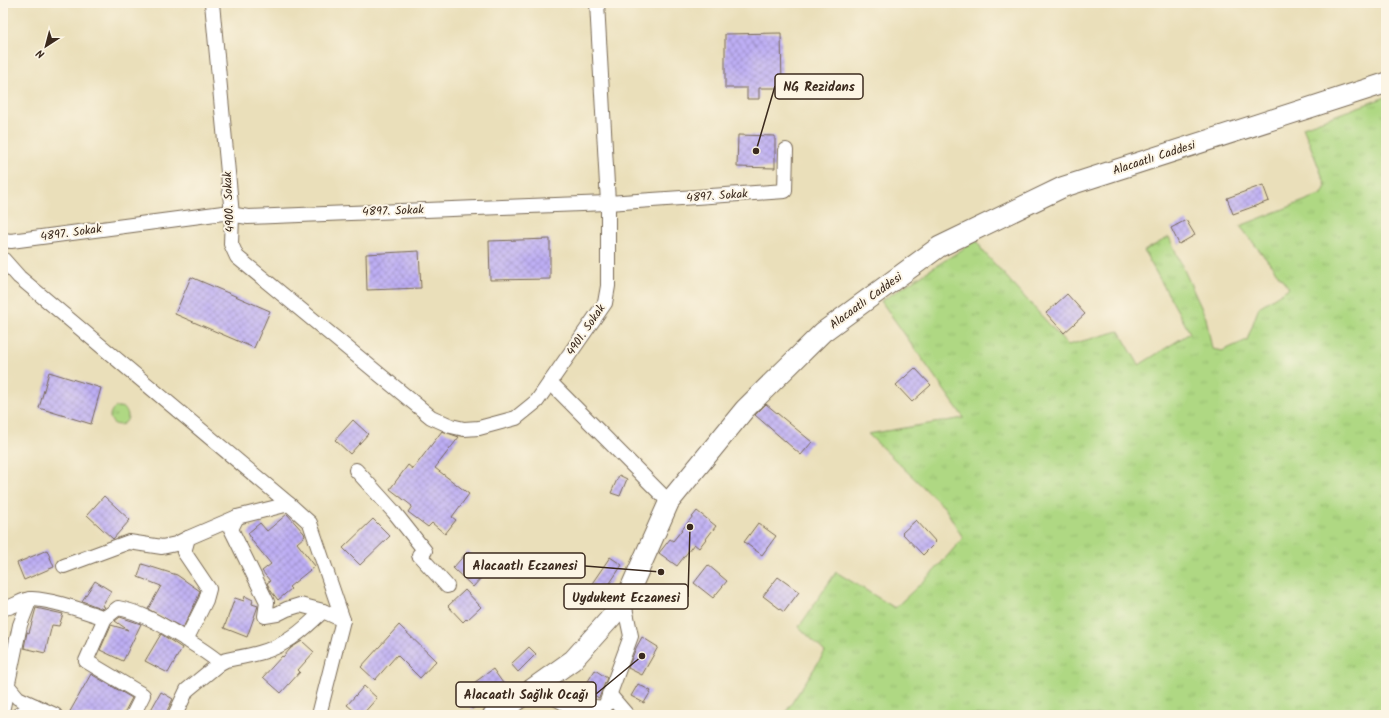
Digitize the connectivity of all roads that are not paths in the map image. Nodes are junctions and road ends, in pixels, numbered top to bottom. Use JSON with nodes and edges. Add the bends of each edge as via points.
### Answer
{"nodes":[{"id":1,"x":212,"y":3,"type":"edge"},
{"id":2,"x":597,"y":3,"type":"edge"},
{"id":3,"x":1386,"y":83,"type":"edge"},
{"id":4,"x":786,"y":150,"type":"dead end"},
{"id":5,"x":608,"y":203,"type":"junction"},
{"id":6,"x":232,"y":215,"type":"junction"},
{"id":7,"x":3,"y":240,"type":"edge"},
{"id":8,"x":3,"y":259,"type":"edge"},
{"id":9,"x":348,"y":348,"type":"joint"},
{"id":10,"x":550,"y":382,"type":"junction"},
{"id":11,"x":356,"y":470,"type":"dead end"},
{"id":12,"x":669,"y":502,"type":"junction"},
{"id":13,"x":289,"y":504,"type":"junction"},
{"id":14,"x":237,"y":517,"type":"junction"},
{"id":15,"x":188,"y":538,"type":"junction"},
{"id":16,"x":64,"y":566,"type":"dead end"},
{"id":17,"x":447,"y":586,"type":"dead end"},
{"id":18,"x":30,"y":599,"type":"junction"},
{"id":19,"x":624,"y":603,"type":"junction"},
{"id":20,"x":3,"y":608,"type":"edge"},
{"id":21,"x":323,"y":610,"type":"junction"},
{"id":22,"x":105,"y":618,"type":"junction"},
{"id":23,"x":343,"y":620,"type":"junction"},
{"id":24,"x":186,"y":640,"type":"junction"},
{"id":25,"x":220,"y":663,"type":"junction"},
{"id":26,"x":8,"y":686,"type":"junction"},
{"id":27,"x":534,"y":687,"type":"junction"},
{"id":28,"x":609,"y":694,"type":"junction"},
{"id":29,"x":35,"y":706,"type":"junction"},
{"id":30,"x":3,"y":707,"type":"edge"},
{"id":31,"x":514,"y":709,"type":"edge"},
{"id":32,"x":603,"y":711,"type":"edge"},
{"id":33,"x":18,"y":715,"type":"edge"},
{"id":34,"x":56,"y":715,"type":"edge"},
{"id":35,"x":133,"y":715,"type":"edge"},
{"id":36,"x":175,"y":715,"type":"edge"},
{"id":37,"x":319,"y":715,"type":"edge"},
{"id":38,"x":492,"y":715,"type":"edge"},
{"id":39,"x":627,"y":715,"type":"edge"}],
"edges":[{"from":1,"to":6,"type":"street","name":"4900. Sokak"},
{"from":2,"to":5,"type":"street","name":"4901. Sokak"},
{"from":3,"to":12,"type":"street","name":"Alacaatlı Caddesi","via":[[1063,187],[939,248],[823,332],[745,409]]},
{"from":4,"to":5,"type":"street","name":"4897. Sokak","via":[[786,191]]},
{"from":5,"to":6,"type":"street","name":"4897. Sokak","via":[[248,217]]},
{"from":5,"to":10,"type":"street","name":"4901. Sokak","via":[[608,286],[605,303]]},
{"from":6,"to":7,"type":"street","name":"4897. Sokak","via":[[223,213]]},
{"from":6,"to":9,"type":"street","name":"4900. Sokak","via":[[231,244],[237,258]]},
{"from":8,"to":13,"type":"street","via":[[19,277]]},
{"from":9,"to":10,"type":"street","name":"4901. Sokak","via":[[431,416],[458,428],[479,428],[516,418],[537,401]]},
{"from":10,"to":12,"type":"street"},
{"from":11,"to":17,"type":"street","via":[[394,512]]},
{"from":12,"to":19,"type":"street","name":"Alacaatlı Caddesi"},
{"from":13,"to":14,"type":"street"},
{"from":13,"to":23,"type":"street","via":[[310,523]]},
{"from":14,"to":15,"type":"street"},
{"from":14,"to":21,"type":"street","via":[[231,529],[267,602],[265,616],[300,605]]},
{"from":15,"to":16,"type":"street","via":[[162,547],[129,542]]},
{"from":15,"to":24,"type":"street","via":[[184,552],[209,589]]},
{"from":18,"to":20,"type":"street","via":[[10,608]]},
{"from":18,"to":22,"type":"street","via":[[44,600]]},
{"from":18,"to":26,"type":"street","via":[[20,625]]},
{"from":19,"to":27,"type":"street","name":"Alacaatlı Caddesi","via":[[573,660]]},
{"from":19,"to":28,"type":"street","via":[[630,636]]},
{"from":21,"to":23,"type":"street"},
{"from":21,"to":25,"type":"street","via":[[298,634],[284,643],[266,651]]},
{"from":22,"to":24,"type":"street","via":[[118,608],[127,610],[156,622]]},
{"from":22,"to":35,"type":"street","via":[[86,661],[143,695]]},
{"from":23,"to":37,"type":"street"},
{"from":24,"to":25,"type":"street","via":[[205,650]]},
{"from":25,"to":36,"type":"street","via":[[187,690]]},
{"from":26,"to":29,"type":"street","via":[[18,698]]},
{"from":26,"to":30,"type":"street"},
{"from":27,"to":31,"type":"street","name":"Alacaatlı Caddesi"},
{"from":27,"to":32,"type":"street","via":[[566,704]]},
{"from":28,"to":32,"type":"street"},
{"from":28,"to":39,"type":"street"},
{"from":29,"to":33,"type":"street"},
{"from":29,"to":34,"type":"street"},
{"from":31,"to":38,"type":"street","name":"Alacaatlı Caddesi"}]}
